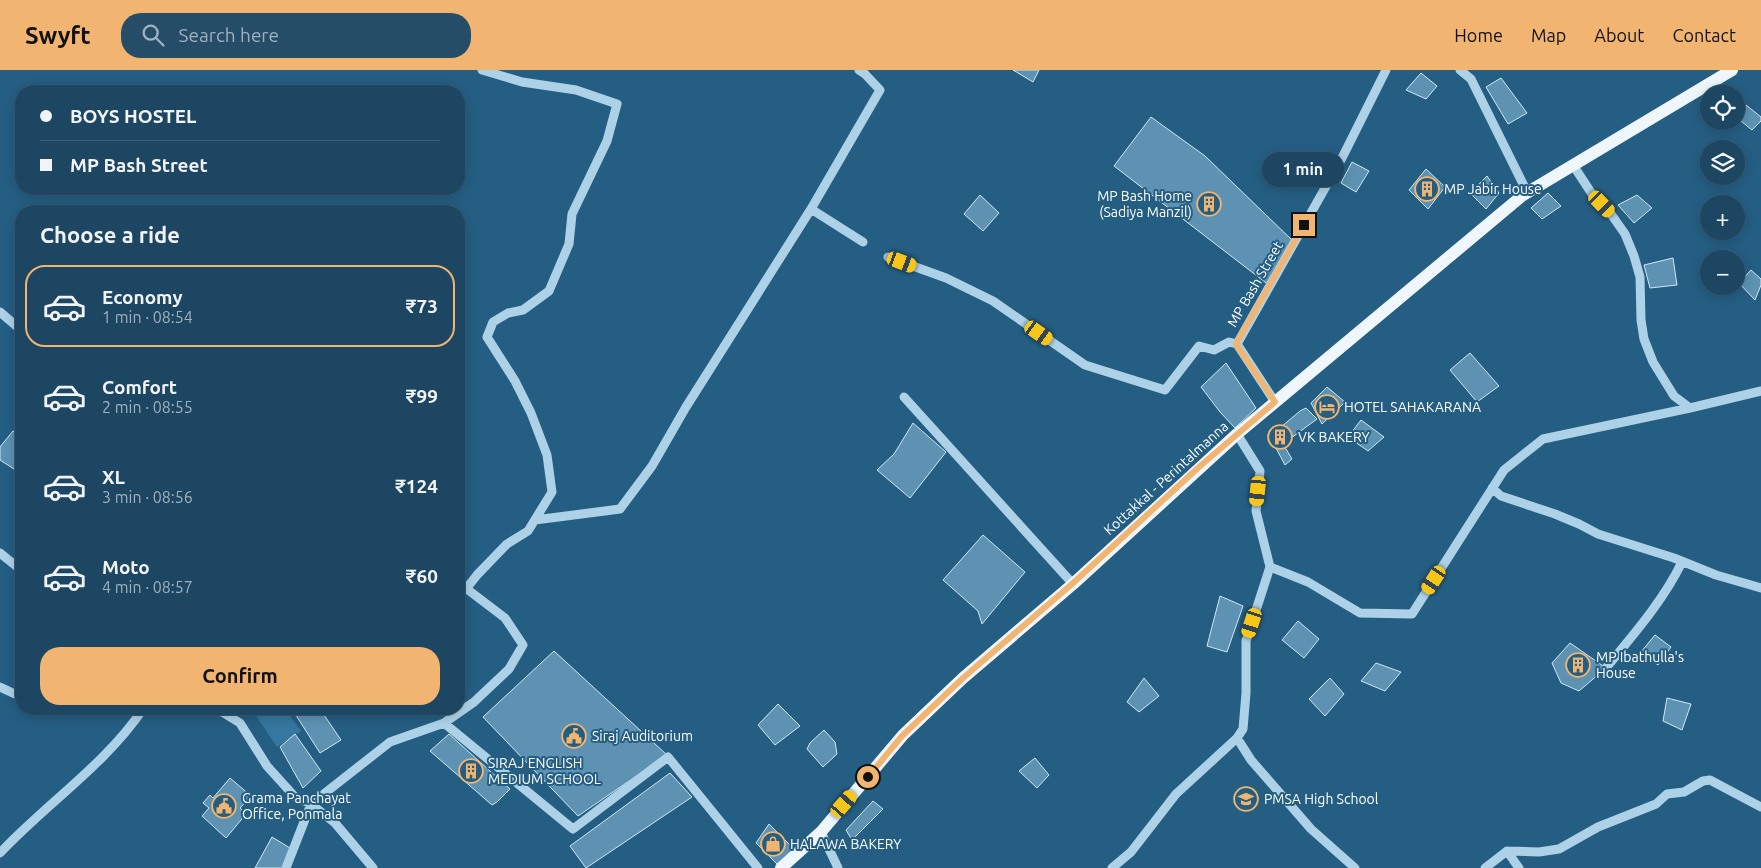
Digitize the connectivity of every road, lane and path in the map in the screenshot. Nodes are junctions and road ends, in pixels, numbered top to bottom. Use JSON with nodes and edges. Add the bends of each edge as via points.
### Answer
{"nodes":[{"id":1,"x":482,"y":70,"type":"edge"},
{"id":2,"x":859,"y":70,"type":"edge"},
{"id":3,"x":1386,"y":70,"type":"edge"},
{"id":4,"x":1460,"y":70,"type":"edge"},
{"id":5,"x":1732,"y":70,"type":"edge"},
{"id":6,"x":1573,"y":165,"type":"junction"},
{"id":7,"x":1528,"y":192,"type":"junction"},
{"id":8,"x":811,"y":208,"type":"junction"},
{"id":9,"x":863,"y":242,"type":"dead end"},
{"id":10,"x":888,"y":256,"type":"dead end"},
{"id":11,"x":0,"y":312,"type":"edge"},
{"id":12,"x":15,"y":325,"type":"edge"},
{"id":13,"x":1236,"y":344,"type":"junction"},
{"id":14,"x":1761,"y":390,"type":"edge"},
{"id":15,"x":904,"y":397,"type":"dead end"},
{"id":16,"x":1275,"y":402,"type":"junction"},
{"id":17,"x":1690,"y":408,"type":"junction"},
{"id":18,"x":1237,"y":434,"type":"junction"},
{"id":19,"x":1492,"y":488,"type":"junction"},
{"id":20,"x":535,"y":520,"type":"junction"},
{"id":21,"x":0,"y":553,"type":"edge"},
{"id":22,"x":1682,"y":562,"type":"junction"},
{"id":23,"x":15,"y":565,"type":"edge"},
{"id":24,"x":1270,"y":567,"type":"junction"},
{"id":25,"x":465,"y":584,"type":"edge"},
{"id":26,"x":1072,"y":584,"type":"junction"},
{"id":27,"x":465,"y":588,"type":"edge"},
{"id":28,"x":1761,"y":588,"type":"edge"},
{"id":29,"x":1606,"y":668,"type":"dead end"},
{"id":30,"x":0,"y":687,"type":"edge"},
{"id":31,"x":15,"y":694,"type":"edge"},
{"id":32,"x":465,"y":708,"type":"edge"},
{"id":33,"x":139,"y":715,"type":"edge"},
{"id":34,"x":227,"y":715,"type":"edge"},
{"id":35,"x":455,"y":715,"type":"edge"},
{"id":36,"x":444,"y":723,"type":"junction"},
{"id":37,"x":1237,"y":738,"type":"junction"},
{"id":38,"x":311,"y":804,"type":"junction"},
{"id":39,"x":1761,"y":807,"type":"edge"},
{"id":40,"x":821,"y":832,"type":"junction"},
{"id":41,"x":1507,"y":851,"type":"junction"},
{"id":42,"x":0,"y":853,"type":"edge"},
{"id":43,"x":286,"y":868,"type":"edge"},
{"id":44,"x":373,"y":868,"type":"edge"},
{"id":45,"x":758,"y":868,"type":"edge"},
{"id":46,"x":781,"y":868,"type":"edge"},
{"id":47,"x":838,"y":868,"type":"edge"},
{"id":48,"x":1112,"y":868,"type":"edge"},
{"id":49,"x":1355,"y":868,"type":"edge"},
{"id":50,"x":1485,"y":868,"type":"edge"},
{"id":51,"x":1519,"y":868,"type":"edge"}],
"edges":[{"from":1,"to":20,"type":"street","via":[[522,82],[576,90],[617,104],[607,141],[572,214],[569,244],[549,291],[523,310],[508,313],[494,322],[487,337],[527,405],[547,455],[552,492]]},
{"from":2,"to":8,"type":"street","via":[[880,90]]},
{"from":3,"to":13,"type":"street","name":"MP Bash Street","via":[[1342,158]]},
{"from":4,"to":7,"type":"street","via":[[1471,79]]},
{"from":5,"to":6,"type":"main road","name":"Kottakkal - Perintalmanna"},
{"from":6,"to":7,"type":"main road","name":"Kottakkal - Perintalmanna"},
{"from":6,"to":17,"type":"street","via":[[1625,234],[1640,277],[1644,339],[1653,362],[1674,396]]},
{"from":7,"to":16,"type":"main road","name":"Kottakkal - Perintalmanna"},
{"from":8,"to":9,"type":"street"},
{"from":8,"to":20,"type":"street","via":[[652,466],[620,510]]},
{"from":10,"to":13,"type":"street","via":[[946,278],[993,301],[1085,365],[1165,390],[1199,346],[1214,350],[1229,342]]},
{"from":11,"to":12,"type":"street"},
{"from":13,"to":16,"type":"street","name":"MP Bash Street"},
{"from":14,"to":17,"type":"street"},
{"from":15,"to":26,"type":"street"},
{"from":16,"to":18,"type":"main road","name":"Kottakkal - Perintalmanna"},
{"from":17,"to":19,"type":"street","via":[[1542,439],[1504,470]]},
{"from":18,"to":24,"type":"street","via":[[1260,471],[1256,511]]},
{"from":18,"to":26,"type":"main road","name":"Kottakkal - Perintalmanna"},
{"from":19,"to":22,"type":"street","via":[[1501,496],[1554,514],[1598,534]]},
{"from":19,"to":24,"type":"street","via":[[1412,614],[1360,613],[1308,582]]},
{"from":20,"to":25,"type":"street","via":[[528,530],[506,544]]},
{"from":21,"to":23,"type":"street"},
{"from":22,"to":28,"type":"street"},
{"from":22,"to":29,"type":"street","via":[[1658,603]]},
{"from":24,"to":37,"type":"street","via":[[1246,641],[1243,729]]},
{"from":26,"to":40,"type":"main road","name":"Kottakkal - Perintalmanna","via":[[963,678],[902,736]]},
{"from":27,"to":32,"type":"street","via":[[504,618],[523,645],[509,669]]},
{"from":30,"to":31,"type":"street"},
{"from":33,"to":42,"type":"street","via":[[94,765]]},
{"from":34,"to":38,"type":"street","via":[[240,723],[267,766],[295,797]]},
{"from":35,"to":36,"type":"street"},
{"from":36,"to":38,"type":"street","via":[[390,742]]},
{"from":36,"to":45,"type":"street","via":[[574,829],[668,757]]},
{"from":37,"to":48,"type":"street","via":[[1176,794],[1131,852]]},
{"from":37,"to":49,"type":"street","via":[[1251,760],[1311,829]]},
{"from":38,"to":43,"type":"street"},
{"from":38,"to":44,"type":"street","via":[[335,823]]},
{"from":39,"to":41,"type":"street","via":[[1710,780],[1703,781],[1684,792],[1667,794],[1656,804],[1598,827],[1559,849]]},
{"from":40,"to":46,"type":"main road","name":"Kottakkal - Perintalmanna"},
{"from":40,"to":47,"type":"street"},
{"from":41,"to":50,"type":"street"},
{"from":41,"to":51,"type":"street"}]}
